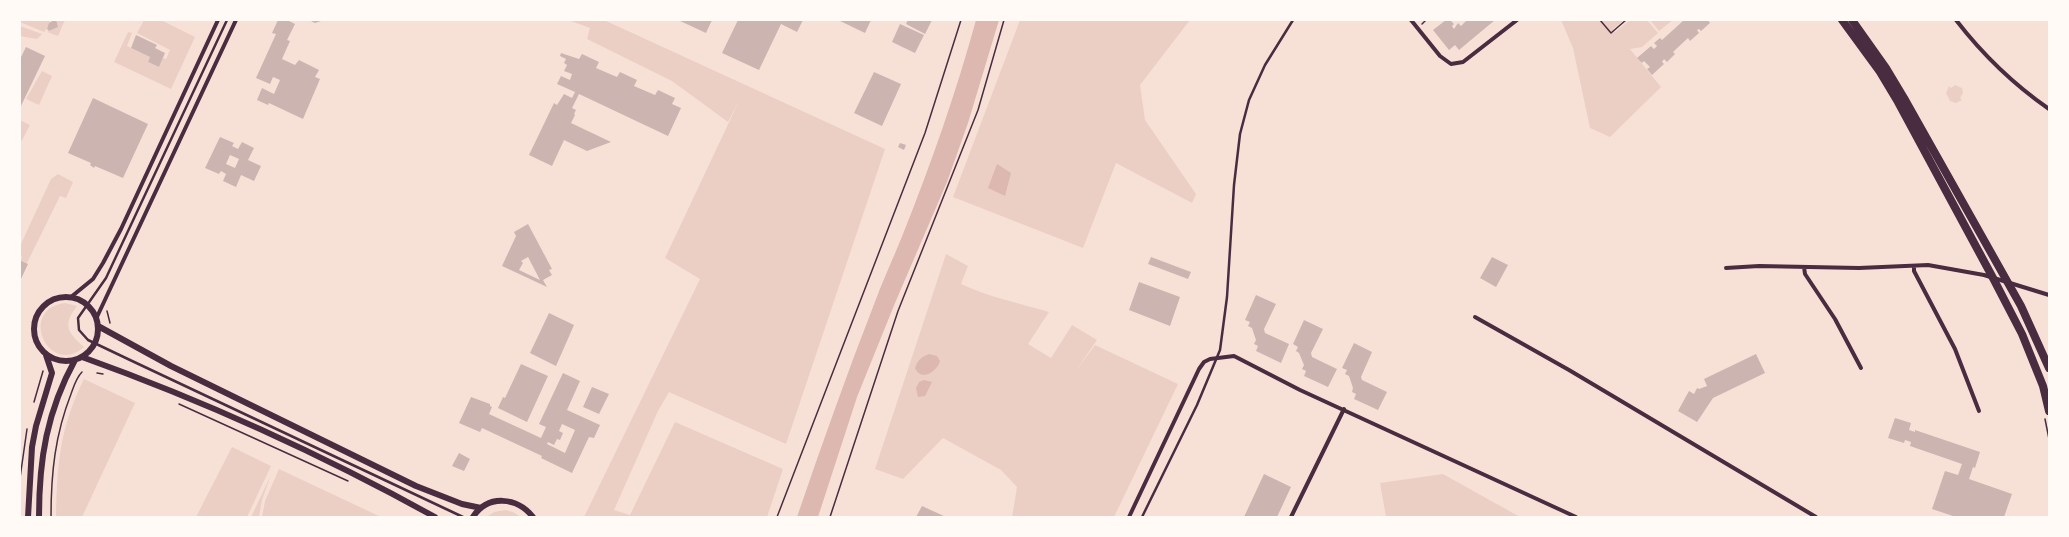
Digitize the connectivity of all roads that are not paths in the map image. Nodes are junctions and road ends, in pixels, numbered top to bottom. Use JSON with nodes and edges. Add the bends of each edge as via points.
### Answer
{"nodes":[{"id":1,"x":218,"y":20,"type":"edge"},
{"id":2,"x":228,"y":20,"type":"edge"},
{"id":3,"x":236,"y":20,"type":"edge"},
{"id":4,"x":1292,"y":20,"type":"edge"},
{"id":5,"x":1411,"y":20,"type":"edge"},
{"id":6,"x":1517,"y":20,"type":"edge"},
{"id":7,"x":1842,"y":20,"type":"edge"},
{"id":8,"x":1852,"y":20,"type":"edge"},
{"id":9,"x":1956,"y":20,"type":"edge"},
{"id":10,"x":2049,"y":109,"type":"edge"},
{"id":11,"x":1914,"y":266,"type":"junction"},
{"id":12,"x":1804,"y":267,"type":"junction"},
{"id":13,"x":1726,"y":268,"type":"dead end"},
{"id":14,"x":1993,"y":278,"type":"junction"},
{"id":15,"x":2007,"y":283,"type":"junction"},
{"id":16,"x":2049,"y":295,"type":"edge"},
{"id":17,"x":71,"y":297,"type":"junction"},
{"id":18,"x":86,"y":304,"type":"junction"},
{"id":19,"x":1475,"y":317,"type":"dead end"},
{"id":20,"x":96,"y":319,"type":"junction"},
{"id":21,"x":98,"y":326,"type":"junction"},
{"id":22,"x":95,"y":343,"type":"junction"},
{"id":23,"x":46,"y":355,"type":"junction"},
{"id":24,"x":82,"y":357,"type":"junction"},
{"id":25,"x":1217,"y":357,"type":"junction"},
{"id":26,"x":75,"y":360,"type":"junction"},
{"id":27,"x":1861,"y":368,"type":"dead end"},
{"id":28,"x":2049,"y":368,"type":"edge"},
{"id":29,"x":1344,"y":409,"type":"junction"},
{"id":30,"x":2049,"y":410,"type":"edge"},
{"id":31,"x":1979,"y":411,"type":"dead end"},
{"id":32,"x":481,"y":508,"type":"junction"},
{"id":33,"x":28,"y":517,"type":"edge"},
{"id":34,"x":39,"y":517,"type":"edge"},
{"id":35,"x":435,"y":517,"type":"edge"},
{"id":36,"x":463,"y":517,"type":"edge"},
{"id":37,"x":473,"y":517,"type":"edge"},
{"id":38,"x":533,"y":517,"type":"edge"},
{"id":39,"x":1129,"y":517,"type":"edge"},
{"id":40,"x":1142,"y":517,"type":"edge"},
{"id":41,"x":1291,"y":517,"type":"edge"},
{"id":42,"x":1576,"y":517,"type":"edge"},
{"id":43,"x":1816,"y":517,"type":"edge"}],
"edges":[{"from":1,"to":17,"type":"street","via":[[103,263],[93,279]]},
{"from":2,"to":18,"type":"lane","via":[[106,278]]},
{"from":3,"to":20,"type":"street"},
{"from":4,"to":25,"type":"lane","via":[[1265,65],[1249,100],[1240,134],[1227,297]]},
{"from":5,"to":6,"type":"street","via":[[1440,56],[1451,64],[1463,62]]},
{"from":7,"to":14,"type":"main road","via":[[1880,72]]},
{"from":8,"to":15,"type":"main road","via":[[1894,80]]},
{"from":9,"to":10,"type":"street","via":[[1984,55],[2010,80]]},
{"from":11,"to":12,"type":"street"},
{"from":11,"to":14,"type":"street","via":[[1948,267]]},
{"from":11,"to":31,"type":"street","via":[[1914,271],[1955,349]]},
{"from":12,"to":13,"type":"street"},
{"from":12,"to":27,"type":"street","via":[[1805,274],[1835,319]]},
{"from":14,"to":15,"type":"street"},
{"from":14,"to":30,"type":"main road","via":[[2022,334],[2043,386]]},
{"from":15,"to":16,"type":"street"},
{"from":15,"to":28,"type":"main road","via":[[2021,306]]},
{"from":17,"to":18,"type":"street"},
{"from":17,"to":23,"type":"street","via":[[54,298],[46,303],[35,318],[34,336]]},
{"from":18,"to":20,"type":"street"},
{"from":18,"to":22,"type":"lane","via":[[77,324],[82,336]]},
{"from":19,"to":43,"type":"street"},
{"from":20,"to":21,"type":"street"},
{"from":21,"to":22,"type":"street"},
{"from":21,"to":32,"type":"street","via":[[171,366],[416,486],[462,504]]},
{"from":22,"to":24,"type":"street"},
{"from":22,"to":36,"type":"lane"},
{"from":23,"to":26,"type":"street","via":[[58,361]]},
{"from":23,"to":33,"type":"street","via":[[52,373],[34,440]]},
{"from":24,"to":26,"type":"street"},
{"from":24,"to":35,"type":"street","via":[[214,408],[402,498]]},
{"from":25,"to":29,"type":"street","via":[[1234,356]]},
{"from":25,"to":39,"type":"street","via":[[1204,362],[1196,375]]},
{"from":25,"to":40,"type":"lane","via":[[1198,405]]},
{"from":26,"to":34,"type":"street","via":[[46,430],[40,472]]},
{"from":29,"to":41,"type":"street"},
{"from":29,"to":42,"type":"street"},
{"from":32,"to":37,"type":"street"},
{"from":32,"to":38,"type":"street","via":[[494,501],[509,501],[523,506]]}]}
